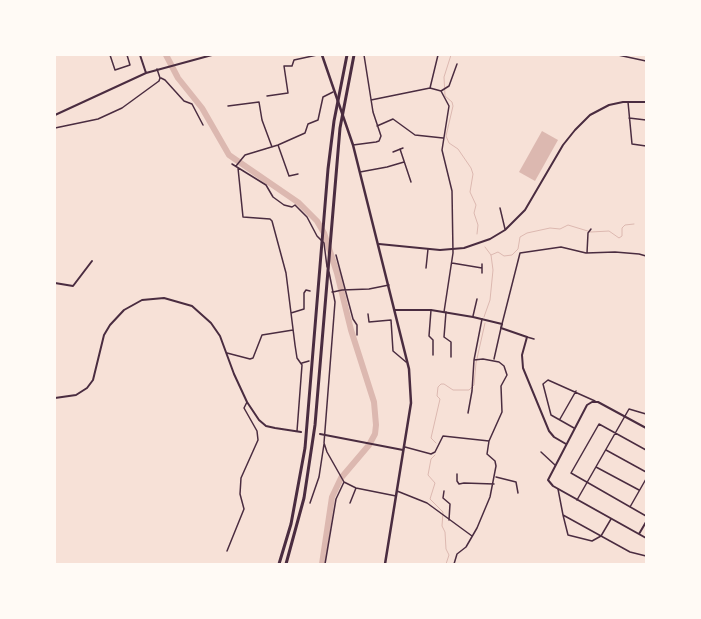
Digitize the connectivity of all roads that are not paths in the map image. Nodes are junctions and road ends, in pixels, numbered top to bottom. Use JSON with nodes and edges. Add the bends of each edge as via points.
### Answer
{"nodes":[{"id":1,"x":110,"y":55,"type":"edge"},
{"id":2,"x":127,"y":55,"type":"edge"},
{"id":3,"x":144,"y":55,"type":"edge"},
{"id":4,"x":212,"y":55,"type":"edge"},
{"id":5,"x":317,"y":55,"type":"edge"},
{"id":6,"x":322,"y":55,"type":"edge"},
{"id":7,"x":347,"y":55,"type":"edge"},
{"id":8,"x":354,"y":55,"type":"edge"},
{"id":9,"x":364,"y":55,"type":"edge"},
{"id":10,"x":438,"y":55,"type":"edge"},
{"id":11,"x":618,"y":55,"type":"edge"},
{"id":12,"x":140,"y":56,"type":"edge"},
{"id":13,"x":629,"y":56,"type":"edge"},
{"id":14,"x":646,"y":61,"type":"edge"},
{"id":15,"x":457,"y":64,"type":"dead end"},
{"id":16,"x":157,"y":69,"type":"junction"},
{"id":17,"x":146,"y":73,"type":"junction"},
{"id":18,"x":160,"y":78,"type":"junction"},
{"id":19,"x":430,"y":88,"type":"junction"},
{"id":20,"x":442,"y":90,"type":"junction"},
{"id":21,"x":333,"y":92,"type":"junction"},
{"id":22,"x":267,"y":96,"type":"dead end"},
{"id":23,"x":371,"y":100,"type":"junction"},
{"id":24,"x":628,"y":101,"type":"junction"},
{"id":25,"x":646,"y":102,"type":"edge"},
{"id":26,"x":228,"y":106,"type":"dead end"},
{"id":27,"x":55,"y":115,"type":"edge"},
{"id":28,"x":629,"y":118,"type":"junction"},
{"id":29,"x":646,"y":120,"type":"edge"},
{"id":30,"x":203,"y":126,"type":"dead end"},
{"id":31,"x":377,"y":126,"type":"junction"},
{"id":32,"x":55,"y":128,"type":"edge"},
{"id":33,"x":443,"y":138,"type":"junction"},
{"id":34,"x":278,"y":145,"type":"junction"},
{"id":35,"x":353,"y":145,"type":"junction"},
{"id":36,"x":646,"y":146,"type":"edge"},
{"id":37,"x":272,"y":147,"type":"junction"},
{"id":38,"x":403,"y":148,"type":"dead end"},
{"id":39,"x":400,"y":149,"type":"junction"},
{"id":40,"x":393,"y":152,"type":"dead end"},
{"id":41,"x":404,"y":162,"type":"junction"},
{"id":42,"x":232,"y":164,"type":"dead end"},
{"id":43,"x":237,"y":166,"type":"junction"},
{"id":44,"x":360,"y":172,"type":"junction"},
{"id":45,"x":298,"y":174,"type":"dead end"},
{"id":46,"x":411,"y":182,"type":"dead end"},
{"id":47,"x":500,"y":208,"type":"dead end"},
{"id":48,"x":505,"y":230,"type":"junction"},
{"id":49,"x":590,"y":231,"type":"dead end"},
{"id":50,"x":379,"y":244,"type":"junction"},
{"id":51,"x":428,"y":249,"type":"junction"},
{"id":52,"x":452,"y":249,"type":"junction"},
{"id":53,"x":587,"y":253,"type":"junction"},
{"id":54,"x":336,"y":256,"type":"dead end"},
{"id":55,"x":646,"y":256,"type":"edge"},
{"id":56,"x":92,"y":261,"type":"dead end"},
{"id":57,"x":452,"y":263,"type":"junction"},
{"id":58,"x":482,"y":264,"type":"dead end"},
{"id":59,"x":469,"y":266,"type":"junction"},
{"id":60,"x":426,"y":268,"type":"dead end"},
{"id":61,"x":482,"y":268,"type":"junction"},
{"id":62,"x":469,"y":270,"type":"dead end"},
{"id":63,"x":482,"y":273,"type":"dead end"},
{"id":64,"x":55,"y":283,"type":"edge"},
{"id":65,"x":389,"y":285,"type":"junction"},
{"id":66,"x":346,"y":289,"type":"junction"},
{"id":67,"x":310,"y":291,"type":"dead end"},
{"id":68,"x":334,"y":292,"type":"junction"},
{"id":69,"x":477,"y":299,"type":"dead end"},
{"id":70,"x":395,"y":310,"type":"junction"},
{"id":71,"x":431,"y":310,"type":"junction"},
{"id":72,"x":445,"y":312,"type":"junction"},
{"id":73,"x":290,"y":313,"type":"junction"},
{"id":74,"x":368,"y":314,"type":"dead end"},
{"id":75,"x":473,"y":317,"type":"junction"},
{"id":76,"x":482,"y":319,"type":"junction"},
{"id":77,"x":502,"y":324,"type":"junction"},
{"id":78,"x":501,"y":328,"type":"junction"},
{"id":79,"x":293,"y":330,"type":"junction"},
{"id":80,"x":357,"y":335,"type":"dead end"},
{"id":81,"x":527,"y":337,"type":"junction"},
{"id":82,"x":534,"y":339,"type":"dead end"},
{"id":83,"x":227,"y":353,"type":"junction"},
{"id":84,"x":433,"y":354,"type":"dead end"},
{"id":85,"x":451,"y":356,"type":"dead end"},
{"id":86,"x":475,"y":360,"type":"junction"},
{"id":87,"x":493,"y":360,"type":"junction"},
{"id":88,"x":308,"y":361,"type":"dead end"},
{"id":89,"x":302,"y":363,"type":"junction"},
{"id":90,"x":327,"y":363,"type":"dead end"},
{"id":91,"x":331,"y":363,"type":"junction"},
{"id":92,"x":408,"y":363,"type":"junction"},
{"id":93,"x":576,"y":391,"type":"junction"},
{"id":94,"x":55,"y":398,"type":"edge"},
{"id":95,"x":595,"y":401,"type":"junction"},
{"id":96,"x":246,"y":402,"type":"junction"},
{"id":97,"x":468,"y":413,"type":"dead end"},
{"id":98,"x":646,"y":414,"type":"edge"},
{"id":99,"x":624,"y":416,"type":"junction"},
{"id":100,"x":559,"y":420,"type":"junction"},
{"id":101,"x":574,"y":428,"type":"junction"},
{"id":102,"x":646,"y":428,"type":"edge"},
{"id":103,"x":297,"y":432,"type":"junction"},
{"id":104,"x":301,"y":432,"type":"dead end"},
{"id":105,"x":615,"y":433,"type":"junction"},
{"id":106,"x":320,"y":434,"type":"dead end"},
{"id":107,"x":324,"y":435,"type":"junction"},
{"id":108,"x":489,"y":441,"type":"junction"},
{"id":109,"x":324,"y":443,"type":"junction"},
{"id":110,"x":566,"y":444,"type":"junction"},
{"id":111,"x":404,"y":449,"type":"junction"},
{"id":112,"x":606,"y":450,"type":"junction"},
{"id":113,"x":646,"y":450,"type":"edge"},
{"id":114,"x":541,"y":452,"type":"dead end"},
{"id":115,"x":555,"y":465,"type":"junction"},
{"id":116,"x":596,"y":466,"type":"junction"},
{"id":117,"x":646,"y":472,"type":"edge"},
{"id":118,"x":457,"y":474,"type":"dead end"},
{"id":119,"x":495,"y":477,"type":"junction"},
{"id":120,"x":646,"y":479,"type":"edge"},
{"id":121,"x":344,"y":481,"type":"junction"},
{"id":122,"x":587,"y":482,"type":"junction"},
{"id":123,"x":494,"y":484,"type":"junction"},
{"id":124,"x":356,"y":488,"type":"junction"},
{"id":125,"x":558,"y":489,"type":"junction"},
{"id":126,"x":639,"y":490,"type":"junction"},
{"id":127,"x":397,"y":491,"type":"junction"},
{"id":128,"x":444,"y":491,"type":"dead end"},
{"id":129,"x":518,"y":493,"type":"dead end"},
{"id":130,"x":396,"y":496,"type":"junction"},
{"id":131,"x":577,"y":500,"type":"junction"},
{"id":132,"x":310,"y":503,"type":"dead end"},
{"id":133,"x":350,"y":503,"type":"dead end"},
{"id":134,"x":630,"y":507,"type":"junction"},
{"id":135,"x":563,"y":515,"type":"junction"},
{"id":136,"x":646,"y":516,"type":"edge"},
{"id":137,"x":611,"y":519,"type":"junction"},
{"id":138,"x":449,"y":520,"type":"junction"},
{"id":139,"x":646,"y":522,"type":"edge"},
{"id":140,"x":639,"y":534,"type":"junction"},
{"id":141,"x":472,"y":536,"type":"junction"},
{"id":142,"x":601,"y":536,"type":"junction"},
{"id":143,"x":646,"y":538,"type":"edge"},
{"id":144,"x":227,"y":550,"type":"dead end"},
{"id":145,"x":646,"y":556,"type":"edge"},
{"id":146,"x":279,"y":564,"type":"edge"},
{"id":147,"x":286,"y":564,"type":"edge"},
{"id":148,"x":325,"y":564,"type":"edge"},
{"id":149,"x":385,"y":564,"type":"edge"},
{"id":150,"x":454,"y":564,"type":"edge"}],
"edges":[{"from":1,"to":2,"type":"street","via":[[115,70],[130,65]]},
{"from":3,"to":12,"type":"street"},
{"from":4,"to":16,"type":"street"},
{"from":5,"to":22,"type":"street","via":[[294,60],[292,66],[284,66],[288,93]]},
{"from":6,"to":21,"type":"main road"},
{"from":7,"to":146,"type":"highway","via":[[334,121],[325,200],[305,448],[291,524]]},
{"from":8,"to":147,"type":"highway","via":[[340,128],[320,381],[311,458],[304,498]]},
{"from":9,"to":23,"type":"street"},
{"from":10,"to":19,"type":"street"},
{"from":11,"to":13,"type":"street"},
{"from":12,"to":17,"type":"street"},
{"from":13,"to":14,"type":"street"},
{"from":15,"to":20,"type":"street","via":[[449,86]]},
{"from":16,"to":17,"type":"street"},
{"from":16,"to":18,"type":"street"},
{"from":17,"to":27,"type":"street"},
{"from":18,"to":30,"type":"street","via":[[165,80],[184,101],[192,104]]},
{"from":18,"to":32,"type":"street","via":[[127,105],[107,116]]},
{"from":19,"to":20,"type":"street"},
{"from":19,"to":23,"type":"street"},
{"from":20,"to":33,"type":"street","via":[[449,106]]},
{"from":21,"to":34,"type":"street","via":[[323,97],[318,120],[308,124],[305,133]]},
{"from":21,"to":35,"type":"main road"},
{"from":23,"to":31,"type":"street"},
{"from":24,"to":25,"type":"street"},
{"from":24,"to":28,"type":"street"},
{"from":24,"to":48,"type":"street","via":[[590,115],[575,130],[563,145],[534,197],[520,216]]},
{"from":26,"to":37,"type":"street","via":[[259,102],[262,120]]},
{"from":28,"to":29,"type":"street"},
{"from":28,"to":36,"type":"street","via":[[632,144]]},
{"from":31,"to":33,"type":"street","via":[[393,119],[415,135]]},
{"from":31,"to":35,"type":"street","via":[[381,136],[379,141]]},
{"from":33,"to":52,"type":"street","via":[[442,150],[452,197]]},
{"from":34,"to":37,"type":"street"},
{"from":34,"to":45,"type":"street","via":[[289,176]]},
{"from":35,"to":44,"type":"main road"},
{"from":37,"to":43,"type":"street","via":[[245,155]]},
{"from":38,"to":39,"type":"street"},
{"from":39,"to":40,"type":"street"},
{"from":39,"to":41,"type":"street"},
{"from":41,"to":44,"type":"street"},
{"from":41,"to":46,"type":"street"},
{"from":42,"to":43,"type":"street"},
{"from":43,"to":68,"type":"street","via":[[266,185],[273,197],[284,205],[295,205],[307,217],[317,236],[324,243],[325,259]]},
{"from":43,"to":73,"type":"street","via":[[243,217],[272,221],[286,273]]},
{"from":44,"to":50,"type":"main road"},
{"from":47,"to":48,"type":"street"},
{"from":48,"to":52,"type":"street","via":[[483,242]]},
{"from":49,"to":53,"type":"street"},
{"from":50,"to":51,"type":"street"},
{"from":50,"to":65,"type":"main road"},
{"from":51,"to":52,"type":"street"},
{"from":51,"to":60,"type":"street"},
{"from":52,"to":57,"type":"street"},
{"from":53,"to":55,"type":"street","via":[[615,252]]},
{"from":53,"to":77,"type":"street","via":[[561,247],[520,253]]},
{"from":54,"to":66,"type":"street"},
{"from":56,"to":64,"type":"street","via":[[73,286]]},
{"from":57,"to":59,"type":"street"},
{"from":57,"to":72,"type":"street"},
{"from":58,"to":61,"type":"street"},
{"from":59,"to":61,"type":"street"},
{"from":59,"to":62,"type":"street"},
{"from":61,"to":63,"type":"street"},
{"from":65,"to":66,"type":"street","via":[[369,289]]},
{"from":65,"to":70,"type":"main road"},
{"from":66,"to":68,"type":"street"},
{"from":66,"to":80,"type":"street","via":[[357,325]]},
{"from":67,"to":73,"type":"street","via":[[306,290],[304,293],[304,310]]},
{"from":68,"to":91,"type":"street"},
{"from":69,"to":75,"type":"street"},
{"from":70,"to":71,"type":"street"},
{"from":70,"to":92,"type":"main road"},
{"from":71,"to":72,"type":"street"},
{"from":71,"to":84,"type":"street","via":[[429,336],[433,340]]},
{"from":72,"to":75,"type":"street"},
{"from":72,"to":85,"type":"street","via":[[444,337],[450,342]]},
{"from":73,"to":79,"type":"street"},
{"from":74,"to":92,"type":"street","via":[[369,322],[391,320],[393,351]]},
{"from":75,"to":76,"type":"street"},
{"from":76,"to":77,"type":"street"},
{"from":76,"to":86,"type":"street"},
{"from":77,"to":78,"type":"street"},
{"from":78,"to":81,"type":"street"},
{"from":78,"to":87,"type":"street"},
{"from":79,"to":83,"type":"street","via":[[262,335],[250,360]]},
{"from":79,"to":89,"type":"street","via":[[297,358]]},
{"from":81,"to":82,"type":"street"},
{"from":81,"to":110,"type":"street","via":[[522,355],[523,368],[549,431]]},
{"from":83,"to":94,"type":"street","via":[[211,323],[192,306],[164,298],[142,300],[124,310],[110,325],[101,344],[97,370],[87,388],[71,397]]},
{"from":83,"to":96,"type":"street"},
{"from":86,"to":87,"type":"street"},
{"from":86,"to":97,"type":"street"},
{"from":87,"to":108,"type":"street","via":[[504,366],[507,375],[501,386],[502,412]]},
{"from":88,"to":89,"type":"street"},
{"from":89,"to":103,"type":"street"},
{"from":90,"to":91,"type":"street"},
{"from":91,"to":107,"type":"street"},
{"from":92,"to":111,"type":"main road","via":[[411,404]]},
{"from":93,"to":95,"type":"street"},
{"from":93,"to":100,"type":"street"},
{"from":93,"to":100,"type":"street","via":[[548,380],[543,384],[552,415]]},
{"from":95,"to":99,"type":"street"},
{"from":95,"to":101,"type":"street","via":[[587,405]]},
{"from":96,"to":103,"type":"street","via":[[266,426]]},
{"from":96,"to":144,"type":"street","via":[[244,408],[258,435],[241,478],[240,494],[244,509]]},
{"from":98,"to":99,"type":"street","via":[[631,408]]},
{"from":99,"to":102,"type":"street"},
{"from":99,"to":105,"type":"street"},
{"from":100,"to":101,"type":"street"},
{"from":101,"to":110,"type":"street"},
{"from":103,"to":104,"type":"street"},
{"from":105,"to":112,"type":"street"},
{"from":105,"to":113,"type":"street"},
{"from":105,"to":122,"type":"street","via":[[599,424],[591,438],[571,474]]},
{"from":106,"to":107,"type":"street"},
{"from":107,"to":109,"type":"street"},
{"from":107,"to":111,"type":"street"},
{"from":108,"to":111,"type":"street","via":[[443,436],[435,452],[431,454]]},
{"from":108,"to":119,"type":"street","via":[[488,454],[495,461]]},
{"from":109,"to":121,"type":"street"},
{"from":109,"to":132,"type":"street"},
{"from":110,"to":115,"type":"street"},
{"from":111,"to":127,"type":"main road"},
{"from":112,"to":116,"type":"street"},
{"from":112,"to":117,"type":"street"},
{"from":114,"to":115,"type":"street"},
{"from":115,"to":125,"type":"street","via":[[548,480]]},
{"from":116,"to":122,"type":"street"},
{"from":116,"to":126,"type":"street"},
{"from":118,"to":123,"type":"street","via":[[459,484]]},
{"from":119,"to":123,"type":"street"},
{"from":119,"to":129,"type":"street","via":[[516,482]]},
{"from":120,"to":126,"type":"street"},
{"from":121,"to":124,"type":"street"},
{"from":121,"to":148,"type":"street","via":[[336,499]]},
{"from":122,"to":131,"type":"street"},
{"from":122,"to":134,"type":"street"},
{"from":123,"to":141,"type":"street","via":[[483,516]]},
{"from":124,"to":130,"type":"street"},
{"from":124,"to":133,"type":"street"},
{"from":125,"to":131,"type":"street"},
{"from":125,"to":135,"type":"street"},
{"from":126,"to":134,"type":"street"},
{"from":127,"to":130,"type":"main road"},
{"from":127,"to":138,"type":"street","via":[[420,500]]},
{"from":128,"to":138,"type":"street","via":[[443,498],[450,504]]},
{"from":130,"to":149,"type":"main road"},
{"from":131,"to":137,"type":"street"},
{"from":134,"to":136,"type":"street"},
{"from":135,"to":142,"type":"street"},
{"from":135,"to":142,"type":"street","via":[[568,535],[592,542]]},
{"from":137,"to":140,"type":"street"},
{"from":137,"to":142,"type":"street"},
{"from":138,"to":141,"type":"street"},
{"from":139,"to":140,"type":"street"},
{"from":140,"to":143,"type":"street"},
{"from":141,"to":150,"type":"street","via":[[466,547],[457,554]]},
{"from":142,"to":145,"type":"street","via":[[630,552]]}]}
